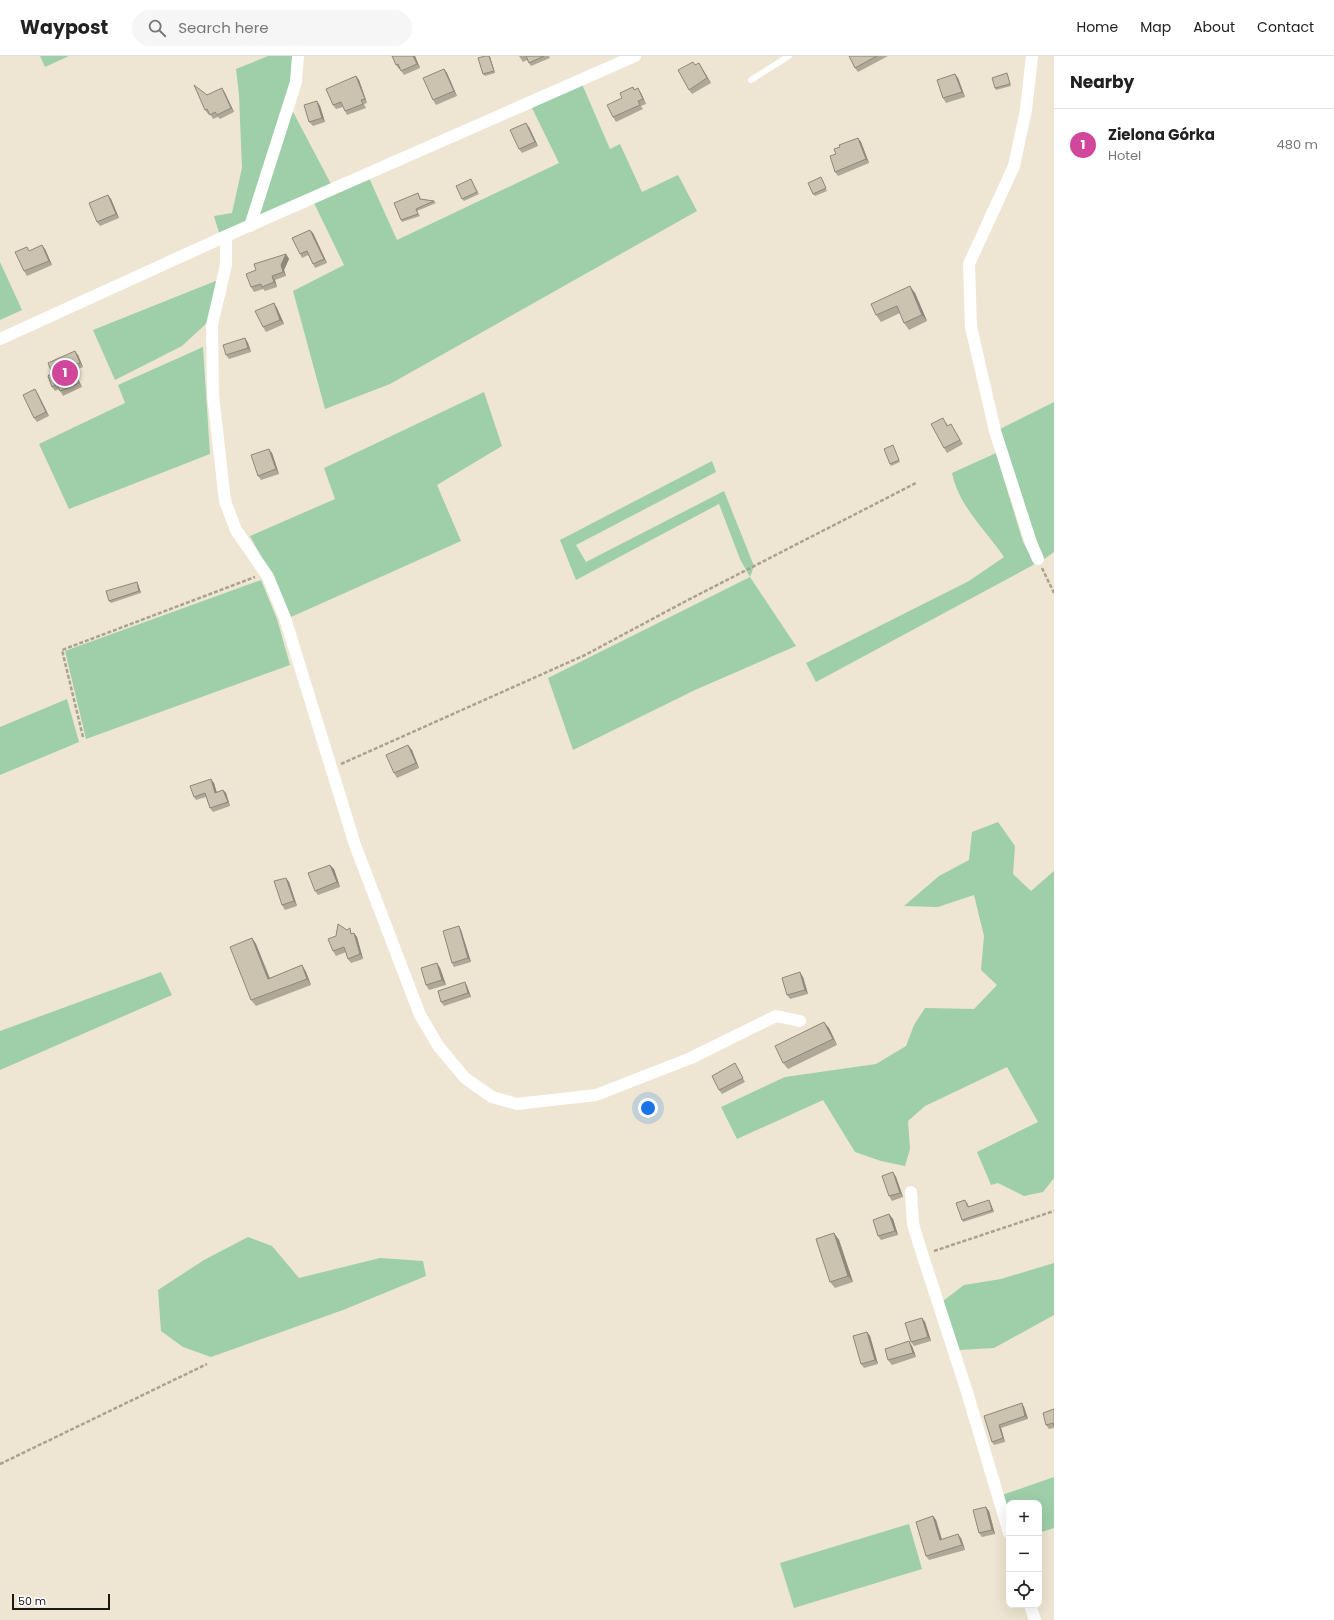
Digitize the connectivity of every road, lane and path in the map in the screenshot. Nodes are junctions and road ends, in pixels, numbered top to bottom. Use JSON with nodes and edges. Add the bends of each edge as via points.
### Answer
{"nodes":[{"id":1,"x":298,"y":56,"type":"edge"},
{"id":2,"x":635,"y":56,"type":"edge"},
{"id":3,"x":789,"y":56,"type":"edge"},
{"id":4,"x":1032,"y":56,"type":"edge"},
{"id":5,"x":751,"y":80,"type":"dead end"},
{"id":6,"x":250,"y":226,"type":"junction"},
{"id":7,"x":226,"y":236,"type":"junction"},
{"id":8,"x":0,"y":339,"type":"edge"},
{"id":9,"x":916,"y":483,"type":"dead end"},
{"id":10,"x":1038,"y":559,"type":"joint"},
{"id":11,"x":263,"y":571,"type":"junction"},
{"id":12,"x":1054,"y":594,"type":"edge"},
{"id":13,"x":83,"y":737,"type":"dead end"},
{"id":14,"x":331,"y":768,"type":"junction"},
{"id":15,"x":800,"y":1021,"type":"dead end"},
{"id":16,"x":911,"y":1192,"type":"dead end"},
{"id":17,"x":1054,"y":1211,"type":"edge"},
{"id":18,"x":922,"y":1255,"type":"junction"},
{"id":19,"x":207,"y":1364,"type":"dead end"},
{"id":20,"x":0,"y":1464,"type":"edge"},
{"id":21,"x":1006,"y":1524,"type":"edge"},
{"id":22,"x":1031,"y":1608,"type":"edge"},
{"id":23,"x":1035,"y":1620,"type":"edge"}],
"edges":[{"from":1,"to":6,"type":"street","via":[[296,82]]},
{"from":2,"to":6,"type":"street"},
{"from":3,"to":5,"type":"lane"},
{"from":4,"to":10,"type":"street","via":[[1026,110],[1014,166],[968,264],[971,327],[987,401]]},
{"from":6,"to":7,"type":"street"},
{"from":7,"to":8,"type":"street"},
{"from":7,"to":11,"type":"street","via":[[226,265],[212,325],[213,395],[220,470],[225,502],[236,530]]},
{"from":9,"to":14,"type":"path","via":[[585,656]]},
{"from":10,"to":12,"type":"path"},
{"from":11,"to":13,"type":"path","via":[[252,579],[62,650]]},
{"from":11,"to":14,"type":"street","via":[[285,618]]},
{"from":14,"to":15,"type":"street","via":[[355,845],[420,1015],[439,1047],[465,1078],[492,1097],[517,1104],[596,1095],[691,1058],[776,1016]]},
{"from":16,"to":18,"type":"street","via":[[913,1224]]},
{"from":17,"to":18,"type":"path"},
{"from":18,"to":21,"type":"street","via":[[967,1392]]},
{"from":19,"to":20,"type":"path"},
{"from":22,"to":23,"type":"street"}]}
